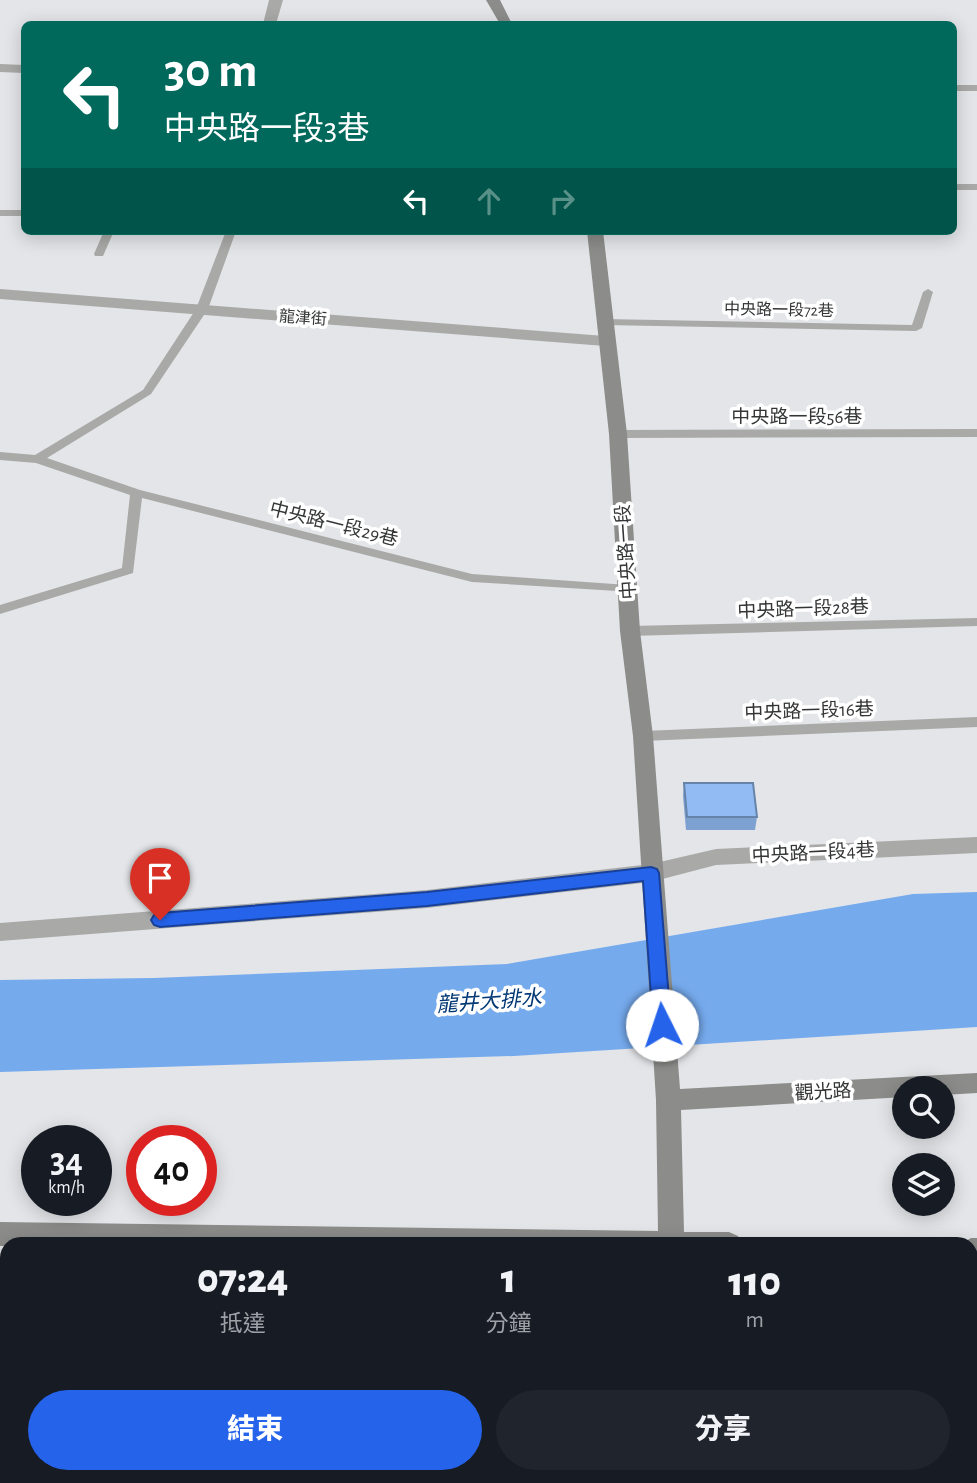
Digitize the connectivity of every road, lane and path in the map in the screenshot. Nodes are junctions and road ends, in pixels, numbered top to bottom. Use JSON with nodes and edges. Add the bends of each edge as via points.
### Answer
{"nodes":[{"id":1,"x":276,"y":0,"type":"edge"},
{"id":2,"x":493,"y":0,"type":"edge"},
{"id":3,"x":271,"y":21,"type":"edge"},
{"id":4,"x":504,"y":21,"type":"edge"},
{"id":5,"x":0,"y":68,"type":"edge"},
{"id":6,"x":21,"y":69,"type":"edge"},
{"id":7,"x":957,"y":88,"type":"edge"},
{"id":8,"x":977,"y":88,"type":"edge"},
{"id":9,"x":957,"y":187,"type":"edge"},
{"id":10,"x":977,"y":187,"type":"edge"},
{"id":11,"x":0,"y":213,"type":"edge"},
{"id":12,"x":21,"y":213,"type":"edge"},
{"id":13,"x":107,"y":235,"type":"edge"},
{"id":14,"x":230,"y":235,"type":"edge"},
{"id":15,"x":595,"y":235,"type":"edge"},
{"id":16,"x":99,"y":254,"type":"dead end"},
{"id":17,"x":928,"y":292,"type":"dead end"},
{"id":18,"x":0,"y":295,"type":"edge"},
{"id":19,"x":202,"y":309,"type":"junction"},
{"id":20,"x":604,"y":331,"type":"junction"},
{"id":21,"x":977,"y":433,"type":"edge"},
{"id":22,"x":618,"y":434,"type":"junction"},
{"id":23,"x":0,"y":456,"type":"edge"},
{"id":24,"x":37,"y":459,"type":"junction"},
{"id":25,"x":136,"y":493,"type":"junction"},
{"id":26,"x":628,"y":589,"type":"junction"},
{"id":27,"x":0,"y":610,"type":"edge"},
{"id":28,"x":977,"y":622,"type":"edge"},
{"id":29,"x":630,"y":631,"type":"junction"},
{"id":30,"x":977,"y":722,"type":"edge"},
{"id":31,"x":643,"y":736,"type":"junction"},
{"id":32,"x":977,"y":845,"type":"edge"},
{"id":33,"x":651,"y":873,"type":"junction"},
{"id":34,"x":0,"y":932,"type":"edge"},
{"id":35,"x":977,"y":1083,"type":"edge"},
{"id":36,"x":668,"y":1100,"type":"junction"},
{"id":37,"x":0,"y":1234,"type":"edge"},
{"id":38,"x":201,"y":1237,"type":"edge"},
{"id":39,"x":671,"y":1237,"type":"edge"}],
"edges":[{"from":1,"to":3,"type":"street"},
{"from":2,"to":4,"type":"street"},
{"from":5,"to":6,"type":"street"},
{"from":7,"to":8,"type":"lane"},
{"from":9,"to":10,"type":"lane"},
{"from":11,"to":12,"type":"lane"},
{"from":13,"to":16,"type":"lane"},
{"from":14,"to":19,"type":"lane"},
{"from":15,"to":20,"type":"street","name":"中央路一段"},
{"from":17,"to":20,"type":"lane","name":"中央路一段72巷","via":[[916,328]]},
{"from":18,"to":19,"type":"street","name":"龍津街"},
{"from":19,"to":20,"type":"street","name":"龍津街"},
{"from":19,"to":24,"type":"lane","via":[[148,392]]},
{"from":20,"to":22,"type":"street","name":"中央路一段"},
{"from":21,"to":22,"type":"lane","name":"中央路一段56巷"},
{"from":22,"to":26,"type":"street","name":"中央路一段"},
{"from":23,"to":24,"type":"lane","name":"中央路一段29巷"},
{"from":24,"to":25,"type":"lane","name":"中央路一段29巷"},
{"from":25,"to":26,"type":"lane","name":"中央路一段29巷","via":[[472,578]]},
{"from":25,"to":27,"type":"lane","via":[[128,570]]},
{"from":26,"to":29,"type":"street","name":"中央路一段"},
{"from":28,"to":29,"type":"lane","name":"中央路一段28巷"},
{"from":29,"to":31,"type":"street","name":"中央路一段"},
{"from":30,"to":31,"type":"lane","name":"中央路一段16巷"},
{"from":31,"to":33,"type":"street","name":"中央路一段"},
{"from":32,"to":33,"type":"street","name":"中央路一段4巷","via":[[716,857]]},
{"from":33,"to":34,"type":"street","name":"中央路一段4巷","via":[[427,899]]},
{"from":33,"to":36,"type":"street","name":"中央路一段"},
{"from":35,"to":36,"type":"street","name":"觀光路"},
{"from":36,"to":39,"type":"street"},
{"from":37,"to":38,"type":"street"}]}
